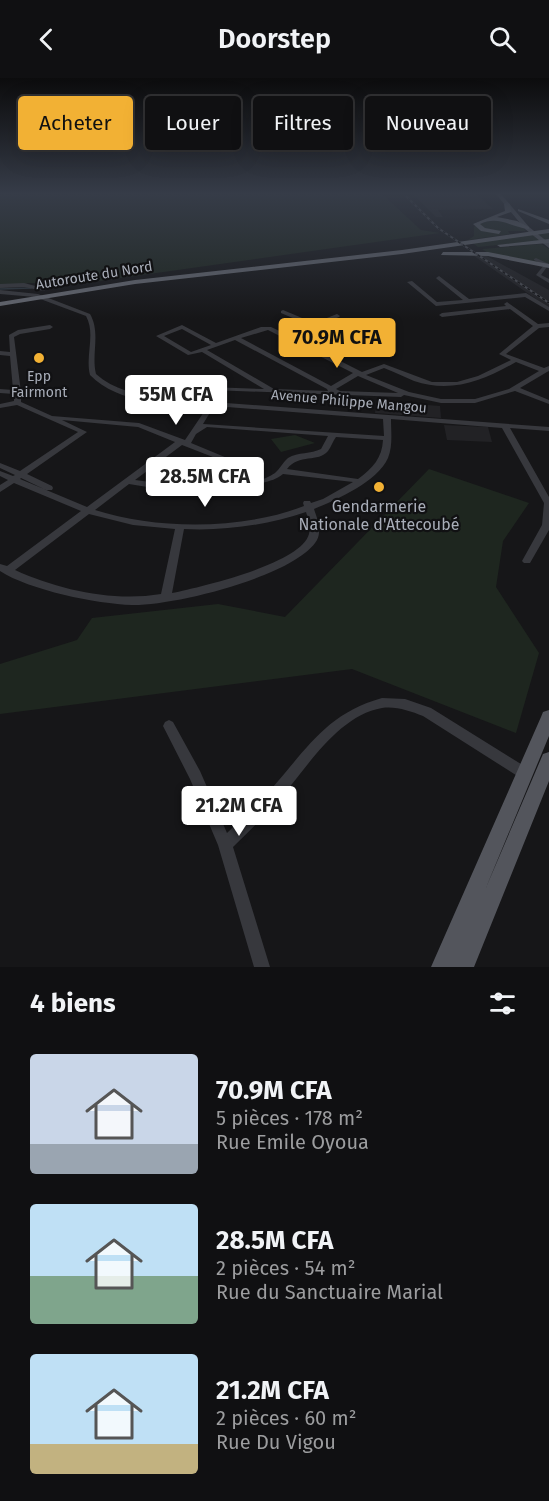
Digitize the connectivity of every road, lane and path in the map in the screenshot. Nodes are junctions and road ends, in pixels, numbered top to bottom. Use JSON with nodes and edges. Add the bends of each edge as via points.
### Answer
{"nodes":[{"id":1,"x":472,"y":235,"type":"edge"},
{"id":2,"x":522,"y":235,"type":"edge"},
{"id":3,"x":522,"y":235,"type":"edge"},
{"id":4,"x":536,"y":235,"type":"edge"},
{"id":5,"x":549,"y":240,"type":"edge"},
{"id":6,"x":539,"y":241,"type":"junction"},
{"id":7,"x":441,"y":246,"type":"junction"},
{"id":8,"x":549,"y":246,"type":"edge"},
{"id":9,"x":549,"y":256,"type":"edge"},
{"id":10,"x":353,"y":257,"type":"junction"},
{"id":11,"x":378,"y":259,"type":"junction"},
{"id":12,"x":536,"y":259,"type":"junction"},
{"id":13,"x":548,"y":266,"type":"edge"},
{"id":14,"x":439,"y":278,"type":"dead end"},
{"id":15,"x":410,"y":282,"type":"dead end"},
{"id":16,"x":549,"y":282,"type":"edge"},
{"id":17,"x":0,"y":286,"type":"edge"},
{"id":18,"x":0,"y":292,"type":"edge"},
{"id":19,"x":44,"y":296,"type":"junction"},
{"id":20,"x":498,"y":298,"type":"junction"},
{"id":21,"x":468,"y":301,"type":"junction"},
{"id":22,"x":0,"y":304,"type":"edge"},
{"id":23,"x":510,"y":307,"type":"junction"},
{"id":24,"x":549,"y":309,"type":"edge"},
{"id":25,"x":0,"y":310,"type":"edge"},
{"id":26,"x":283,"y":312,"type":"dead end"},
{"id":27,"x":442,"y":315,"type":"dead end"},
{"id":28,"x":337,"y":316,"type":"dead end"},
{"id":29,"x":314,"y":325,"type":"junction"},
{"id":30,"x":549,"y":325,"type":"edge"},
{"id":31,"x":537,"y":326,"type":"junction"},
{"id":32,"x":50,"y":327,"type":"dead end"},
{"id":33,"x":286,"y":336,"type":"junction"},
{"id":34,"x":236,"y":338,"type":"junction"},
{"id":35,"x":216,"y":345,"type":"junction"},
{"id":36,"x":203,"y":350,"type":"junction"},
{"id":37,"x":0,"y":354,"type":"edge"},
{"id":38,"x":14,"y":355,"type":"junction"},
{"id":39,"x":515,"y":360,"type":"junction"},
{"id":40,"x":547,"y":369,"type":"edge"},
{"id":41,"x":360,"y":373,"type":"junction"},
{"id":42,"x":211,"y":388,"type":"dead end"},
{"id":43,"x":330,"y":389,"type":"junction"},
{"id":44,"x":516,"y":389,"type":"junction"},
{"id":45,"x":0,"y":391,"type":"edge"},
{"id":46,"x":273,"y":391,"type":"junction"},
{"id":47,"x":18,"y":392,"type":"junction"},
{"id":48,"x":339,"y":393,"type":"junction"},
{"id":49,"x":406,"y":395,"type":"junction"},
{"id":50,"x":549,"y":402,"type":"edge"},
{"id":51,"x":18,"y":403,"type":"junction"},
{"id":52,"x":213,"y":403,"type":"junction"},
{"id":53,"x":0,"y":406,"type":"edge"},
{"id":54,"x":46,"y":417,"type":"junction"},
{"id":55,"x":384,"y":417,"type":"junction"},
{"id":56,"x":505,"y":426,"type":"junction"},
{"id":57,"x":549,"y":429,"type":"edge"},
{"id":58,"x":195,"y":432,"type":"junction"},
{"id":59,"x":333,"y":435,"type":"junction"},
{"id":60,"x":381,"y":438,"type":"junction"},
{"id":61,"x":183,"y":443,"type":"junction"},
{"id":62,"x":0,"y":465,"type":"edge"},
{"id":63,"x":282,"y":471,"type":"junction"},
{"id":64,"x":0,"y":472,"type":"edge"},
{"id":65,"x":18,"y":477,"type":"junction"},
{"id":66,"x":355,"y":480,"type":"junction"},
{"id":67,"x":127,"y":481,"type":"junction"},
{"id":68,"x":220,"y":488,"type":"junction"},
{"id":69,"x":0,"y":489,"type":"edge"},
{"id":70,"x":549,"y":503,"type":"edge"},
{"id":71,"x":308,"y":505,"type":"junction"},
{"id":72,"x":89,"y":509,"type":"junction"},
{"id":73,"x":180,"y":526,"type":"junction"},
{"id":74,"x":527,"y":561,"type":"dead end"},
{"id":75,"x":4,"y":569,"type":"edge"},
{"id":76,"x":166,"y":596,"type":"junction"},
{"id":77,"x":549,"y":717,"type":"edge"},
{"id":78,"x":169,"y":726,"type":"dead end"},
{"id":79,"x":549,"y":760,"type":"edge"},
{"id":80,"x":524,"y":773,"type":"junction"},
{"id":81,"x":225,"y":845,"type":"junction"},
{"id":82,"x":262,"y":967,"type":"edge"},
{"id":83,"x":442,"y":967,"type":"edge"},
{"id":84,"x":463,"y":967,"type":"edge"}],
"edges":[{"from":1,"to":7,"type":"highway"},
{"from":2,"to":7,"type":"highway","name":"Autoroute du Nord"},
{"from":3,"to":10,"type":"highway"},
{"from":4,"to":8,"type":"main road"},
{"from":5,"to":6,"type":"highway","name":"Autoroute du Nord"},
{"from":6,"to":11,"type":"highway","name":"Autoroute du Nord"},
{"from":6,"to":12,"type":"highway","via":[[512,251],[520,257]]},
{"from":7,"to":10,"type":"highway","name":"Autoroute du Nord"},
{"from":9,"to":12,"type":"highway"},
{"from":10,"to":19,"type":"highway","name":"Autoroute du Nord"},
{"from":11,"to":13,"type":"highway","via":[[469,252]]},
{"from":11,"to":19,"type":"highway","name":"Autoroute du Nord"},
{"from":12,"to":13,"type":"street"},
{"from":13,"to":16,"type":"street","via":[[538,275]]},
{"from":14,"to":21,"type":"street"},
{"from":15,"to":21,"type":"street","via":[[436,304]]},
{"from":17,"to":19,"type":"street","via":[[24,285]]},
{"from":18,"to":52,"type":"street","name":"Avenue Philippe Mangou","via":[[36,295],[88,315],[94,328],[88,357],[90,369],[111,388],[159,400]]},
{"from":19,"to":22,"type":"highway","name":"Autoroute du Nord"},
{"from":19,"to":25,"type":"highway","name":"Autoroute du Nord"},
{"from":20,"to":21,"type":"street"},
{"from":20,"to":23,"type":"street"},
{"from":20,"to":24,"type":"street","via":[[527,295]]},
{"from":23,"to":27,"type":"street"},
{"from":23,"to":31,"type":"street"},
{"from":26,"to":29,"type":"street"},
{"from":28,"to":29,"type":"street"},
{"from":29,"to":33,"type":"street"},
{"from":30,"to":31,"type":"street"},
{"from":31,"to":39,"type":"street","via":[[502,354]]},
{"from":32,"to":38,"type":"street","via":[[12,336]]},
{"from":33,"to":34,"type":"street","via":[[264,328]]},
{"from":33,"to":41,"type":"street"},
{"from":34,"to":35,"type":"street"},
{"from":34,"to":43,"type":"street"},
{"from":35,"to":36,"type":"street"},
{"from":35,"to":36,"type":"street","via":[[182,327],[159,334],[190,354]]},
{"from":36,"to":46,"type":"street"},
{"from":37,"to":38,"type":"street"},
{"from":38,"to":47,"type":"street"},
{"from":39,"to":40,"type":"street"},
{"from":39,"to":41,"type":"street","via":[[481,380],[462,385],[421,381],[384,366]]},
{"from":40,"to":44,"type":"street"},
{"from":41,"to":43,"type":"street"},
{"from":41,"to":49,"type":"street"},
{"from":42,"to":46,"type":"street"},
{"from":43,"to":48,"type":"street"},
{"from":44,"to":49,"type":"street","via":[[472,402],[443,402]]},
{"from":44,"to":50,"type":"street"},
{"from":45,"to":47,"type":"street"},
{"from":46,"to":48,"type":"street"},
{"from":47,"to":51,"type":"street"},
{"from":48,"to":49,"type":"street"},
{"from":51,"to":53,"type":"street"},
{"from":51,"to":54,"type":"street"},
{"from":52,"to":55,"type":"street","name":"Avenue Philippe Mangou"},
{"from":52,"to":58,"type":"street"},
{"from":54,"to":61,"type":"street","via":[[128,422]]},
{"from":54,"to":65,"type":"street","via":[[83,432]]},
{"from":55,"to":56,"type":"street","name":"Avenue Philippe Mangou"},
{"from":55,"to":60,"type":"street"},
{"from":55,"to":71,"type":"street","via":[[386,454],[375,471],[343,492]]},
{"from":56,"to":57,"type":"street","name":"Avenue Philippe Mangou"},
{"from":56,"to":70,"type":"street"},
{"from":58,"to":59,"type":"street","via":[[206,425]]},
{"from":58,"to":61,"type":"street"},
{"from":59,"to":60,"type":"street"},
{"from":59,"to":63,"type":"street","via":[[324,452],[291,459]]},
{"from":60,"to":66,"type":"street","via":[[375,461]]},
{"from":61,"to":67,"type":"street"},
{"from":61,"to":68,"type":"street","via":[[240,465]]},
{"from":62,"to":65,"type":"street"},
{"from":63,"to":66,"type":"street"},
{"from":63,"to":68,"type":"street","via":[[262,481]]},
{"from":64,"to":65,"type":"street"},
{"from":65,"to":69,"type":"street"},
{"from":65,"to":72,"type":"street"},
{"from":66,"to":71,"type":"street"},
{"from":67,"to":68,"type":"street","via":[[163,487]]},
{"from":67,"to":72,"type":"street"},
{"from":70,"to":74,"type":"street","via":[[547,525]]},
{"from":71,"to":72,"type":"street","via":[[206,521],[147,519]]},
{"from":71,"to":73,"type":"street","via":[[267,519]]},
{"from":71,"to":76,"type":"street","via":[[313,538],[289,558],[256,575]]},
{"from":72,"to":73,"type":"street","via":[[133,522]]},
{"from":72,"to":75,"type":"street"},
{"from":73,"to":76,"type":"street"},
{"from":75,"to":76,"type":"street","via":[[54,587],[108,598],[133,601]]},
{"from":77,"to":80,"type":"main road"},
{"from":78,"to":81,"type":"street","via":[[195,774]]},
{"from":79,"to":84,"type":"main road"},
{"from":80,"to":81,"type":"street","via":[[427,712],[411,705],[380,703],[335,728]]},
{"from":80,"to":83,"type":"main road"},
{"from":81,"to":82,"type":"street"}]}
